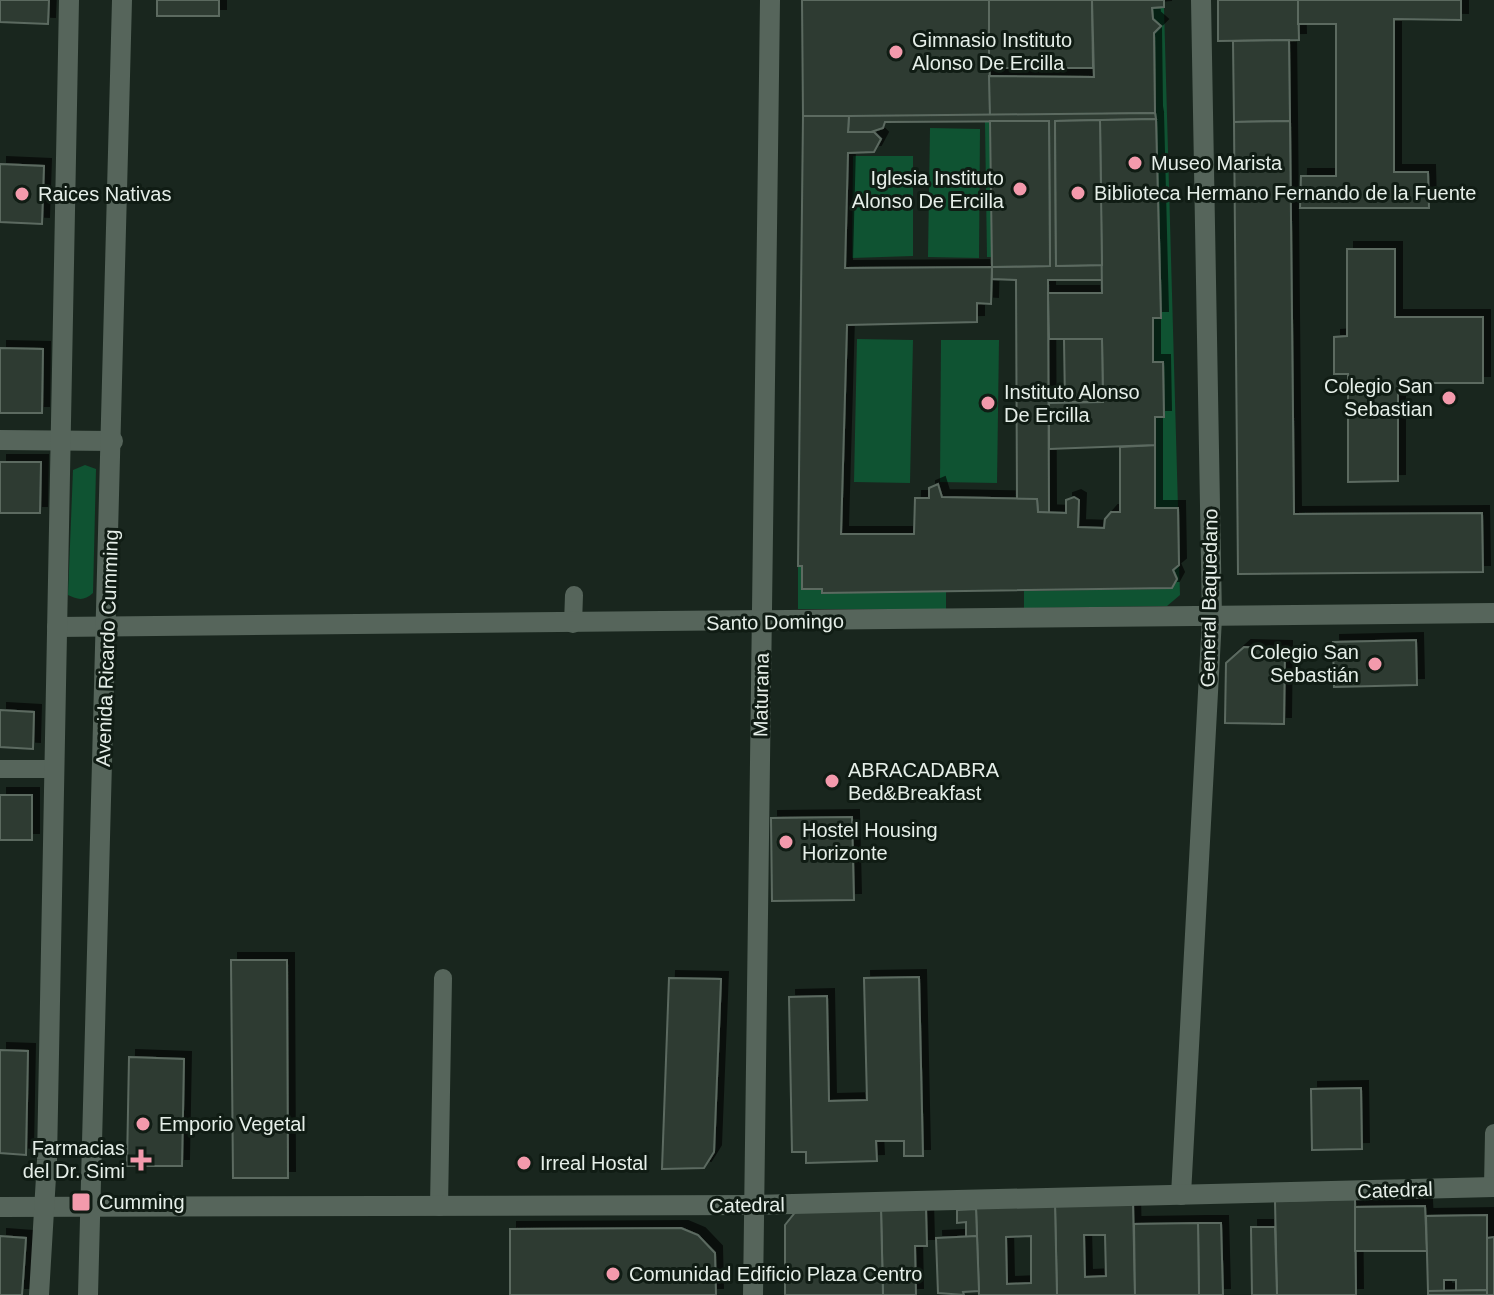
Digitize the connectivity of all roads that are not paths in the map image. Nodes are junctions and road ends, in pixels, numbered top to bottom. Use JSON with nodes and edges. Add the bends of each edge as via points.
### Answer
{"nodes":[{"id":1,"x":69,"y":0,"type":"edge"},
{"id":2,"x":122,"y":0,"type":"edge"},
{"id":3,"x":770,"y":0,"type":"edge"},
{"id":4,"x":1201,"y":0,"type":"edge"},
{"id":5,"x":0,"y":440,"type":"edge"},
{"id":6,"x":62,"y":441,"type":"junction"},
{"id":7,"x":113,"y":441,"type":"junction"},
{"id":8,"x":574,"y":595,"type":"dead end"},
{"id":9,"x":1494,"y":613,"type":"edge"},
{"id":10,"x":1212,"y":618,"type":"junction"},
{"id":11,"x":762,"y":622,"type":"junction"},
{"id":12,"x":573,"y":624,"type":"junction"},
{"id":13,"x":57,"y":627,"type":"junction"},
{"id":14,"x":107,"y":629,"type":"junction"},
{"id":15,"x":0,"y":769,"type":"edge"},
{"id":16,"x":54,"y":769,"type":"junction"},
{"id":17,"x":443,"y":978,"type":"dead end"},
{"id":18,"x":1494,"y":1133,"type":"edge"},
{"id":19,"x":1494,"y":1187,"type":"edge"},
{"id":20,"x":1181,"y":1195,"type":"junction"},
{"id":21,"x":755,"y":1205,"type":"junction"},
{"id":22,"x":45,"y":1206,"type":"junction"},
{"id":23,"x":92,"y":1206,"type":"junction"},
{"id":24,"x":0,"y":1207,"type":"edge"},
{"id":25,"x":439,"y":1207,"type":"junction"},
{"id":26,"x":39,"y":1295,"type":"edge"},
{"id":27,"x":88,"y":1295,"type":"edge"},
{"id":28,"x":753,"y":1295,"type":"edge"}],
"edges":[{"from":1,"to":6,"type":"main road"},
{"from":2,"to":7,"type":"main road","name":"Avenida Ricardo Cumming"},
{"from":3,"to":11,"type":"main road","name":"Maturana"},
{"from":4,"to":10,"type":"main road","name":"General Baquedano"},
{"from":5,"to":6,"type":"main road"},
{"from":6,"to":7,"type":"main road"},
{"from":6,"to":13,"type":"main road"},
{"from":7,"to":14,"type":"main road","name":"Avenida Ricardo Cumming"},
{"from":8,"to":12,"type":"lane"},
{"from":9,"to":10,"type":"main road","name":"Santo Domingo"},
{"from":10,"to":11,"type":"main road","name":"Santo Domingo"},
{"from":10,"to":20,"type":"main road","name":"General Baquedano"},
{"from":11,"to":12,"type":"main road","name":"Santo Domingo"},
{"from":11,"to":21,"type":"main road","name":"Maturana"},
{"from":12,"to":14,"type":"main road","name":"Santo Domingo"},
{"from":13,"to":14,"type":"main road","name":"Santo Domingo"},
{"from":13,"to":16,"type":"main road"},
{"from":14,"to":23,"type":"main road","name":"Avenida Ricardo Cumming"},
{"from":15,"to":16,"type":"lane"},
{"from":16,"to":22,"type":"main road"},
{"from":17,"to":25,"type":"lane"},
{"from":18,"to":19,"type":"lane"},
{"from":19,"to":20,"type":"main road","name":"Catedral"},
{"from":20,"to":21,"type":"main road","name":"Catedral"},
{"from":21,"to":25,"type":"main road","name":"Catedral"},
{"from":21,"to":28,"type":"main road","name":"Maturana"},
{"from":22,"to":23,"type":"main road","name":"Catedral"},
{"from":22,"to":24,"type":"main road","name":"Catedral"},
{"from":22,"to":26,"type":"main road"},
{"from":23,"to":25,"type":"main road","name":"Catedral"},
{"from":23,"to":27,"type":"main road","name":"Avenida Ricardo Cumming"}]}
